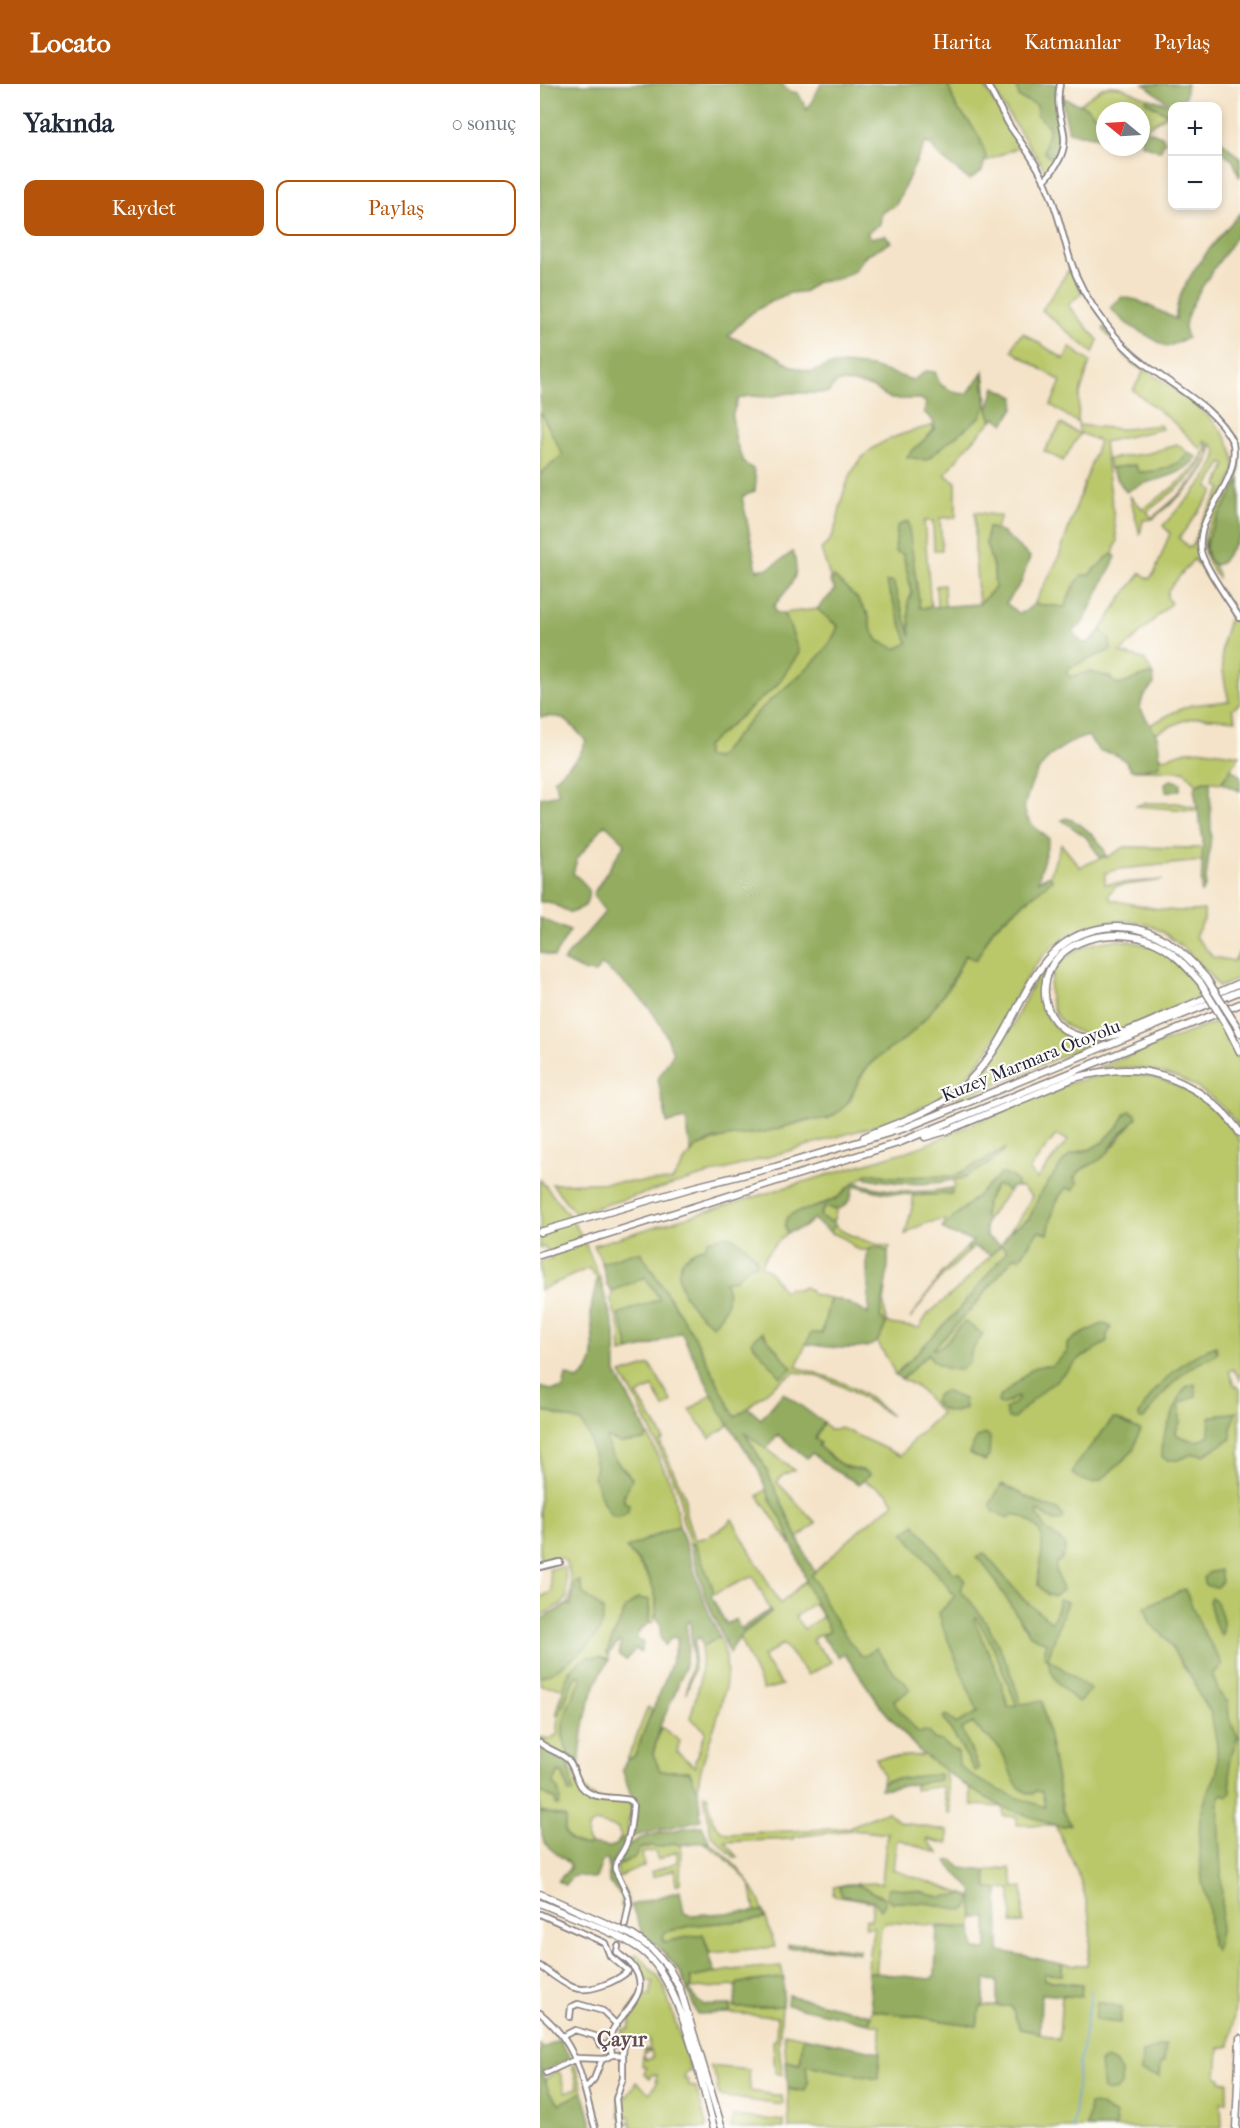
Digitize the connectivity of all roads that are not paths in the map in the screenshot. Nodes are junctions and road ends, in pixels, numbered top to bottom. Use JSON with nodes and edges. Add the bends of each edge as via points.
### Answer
{"nodes":[{"id":1,"x":987,"y":84,"type":"edge"},
{"id":2,"x":1060,"y":84,"type":"edge"},
{"id":3,"x":1044,"y":180,"type":"junction"},
{"id":4,"x":1240,"y":618,"type":"edge"},
{"id":5,"x":1240,"y":983,"type":"edge"},
{"id":6,"x":1240,"y":991,"type":"edge"},
{"id":7,"x":1240,"y":1004,"type":"edge"},
{"id":8,"x":1240,"y":1033,"type":"edge"},
{"id":9,"x":1240,"y":1052,"type":"edge"},
{"id":10,"x":1240,"y":1133,"type":"edge"},
{"id":11,"x":898,"y":1143,"type":"junction"},
{"id":12,"x":831,"y":1150,"type":"junction"},
{"id":13,"x":540,"y":1232,"type":"edge"},
{"id":14,"x":540,"y":1255,"type":"edge"},
{"id":15,"x":560,"y":1562,"type":"dead end"},
{"id":16,"x":540,"y":1567,"type":"edge"},
{"id":17,"x":540,"y":1743,"type":"edge"},
{"id":18,"x":540,"y":1894,"type":"edge"},
{"id":19,"x":540,"y":1903,"type":"edge"},
{"id":20,"x":540,"y":1914,"type":"edge"},
{"id":21,"x":625,"y":1925,"type":"dead end"},
{"id":22,"x":618,"y":1946,"type":"dead end"},
{"id":23,"x":540,"y":1966,"type":"edge"},
{"id":24,"x":540,"y":2013,"type":"edge"},
{"id":25,"x":570,"y":2017,"type":"dead end"},
{"id":26,"x":617,"y":2025,"type":"junction"},
{"id":27,"x":563,"y":2036,"type":"junction"},
{"id":28,"x":1240,"y":2038,"type":"edge"},
{"id":29,"x":611,"y":2044,"type":"junction"},
{"id":30,"x":612,"y":2055,"type":"junction"},
{"id":31,"x":623,"y":2055,"type":"junction"},
{"id":32,"x":576,"y":2059,"type":"junction"},
{"id":33,"x":602,"y":2060,"type":"junction"},
{"id":34,"x":546,"y":2073,"type":"dead end"},
{"id":35,"x":585,"y":2089,"type":"junction"},
{"id":36,"x":595,"y":2128,"type":"edge"},
{"id":37,"x":619,"y":2128,"type":"edge"},
{"id":38,"x":714,"y":2128,"type":"edge"},
{"id":39,"x":722,"y":2128,"type":"edge"},
{"id":40,"x":1236,"y":2128,"type":"edge"}],
"edges":[{"from":1,"to":3,"type":"street"},
{"from":2,"to":3,"type":"street","via":[[1058,102],[1064,145],[1059,161]]},
{"from":3,"to":4,"type":"street","via":[[1074,271],[1091,304],[1142,362],[1217,419],[1234,444],[1238,460],[1235,475],[1206,526],[1201,551]]},
{"from":5,"to":9,"type":"highway","bridge":true,"via":[[1145,1024],[1094,1038],[1070,1033],[1057,1024],[1047,1008],[1044,992],[1049,971],[1060,956],[1078,944],[1105,935],[1129,935],[1155,943],[1177,958],[1200,982],[1228,1028]]},
{"from":6,"to":12,"type":"highway","name":"Kuzey Marmara Otoyolu","via":[[915,1124]]},
{"from":7,"to":11,"type":"highway","name":"Kuzey Marmara Otoyolu"},
{"from":8,"to":12,"type":"highway","bridge":true,"via":[[1206,978],[1180,950],[1132,928],[1089,932],[1060,946],[1041,965],[994,1050],[959,1090],[924,1112]]},
{"from":10,"to":11,"type":"highway","via":[[1222,1111],[1186,1085],[1151,1072],[1129,1070],[1074,1078],[946,1131]]},
{"from":11,"to":14,"type":"highway","name":"Kuzey Marmara Otoyolu"},
{"from":12,"to":13,"type":"highway"},
{"from":15,"to":16,"type":"street"},
{"from":17,"to":21,"type":"street","via":[[565,1758],[591,1794],[626,1799],[633,1804],[627,1840],[615,1869],[628,1896]]},
{"from":18,"to":39,"type":"highway","via":[[632,1935],[668,1966],[680,1989]]},
{"from":19,"to":38,"type":"highway","via":[[627,1942],[651,1959],[672,1991]]},
{"from":20,"to":23,"type":"street","via":[[605,1943],[610,1956],[628,1971],[606,1985],[576,1988]]},
{"from":22,"to":26,"type":"street","via":[[617,1952],[630,1962],[639,1985],[633,2003]]},
{"from":24,"to":27,"type":"street"},
{"from":25,"to":26,"type":"street","via":[[571,2007],[578,2004],[603,2011]]},
{"from":26,"to":29,"type":"street","via":[[611,2034]]},
{"from":27,"to":29,"type":"street","via":[[575,2030],[595,2036],[601,2045]]},
{"from":27,"to":32,"type":"street"},
{"from":28,"to":40,"type":"highway"},
{"from":29,"to":30,"type":"street"},
{"from":29,"to":31,"type":"street","via":[[624,2043]]},
{"from":30,"to":31,"type":"street"},
{"from":30,"to":33,"type":"street"},
{"from":31,"to":37,"type":"street","via":[[623,2078],[616,2099]]},
{"from":32,"to":33,"type":"street"},
{"from":32,"to":34,"type":"street"},
{"from":32,"to":35,"type":"street"},
{"from":33,"to":35,"type":"street"},
{"from":35,"to":36,"type":"street"}]}
